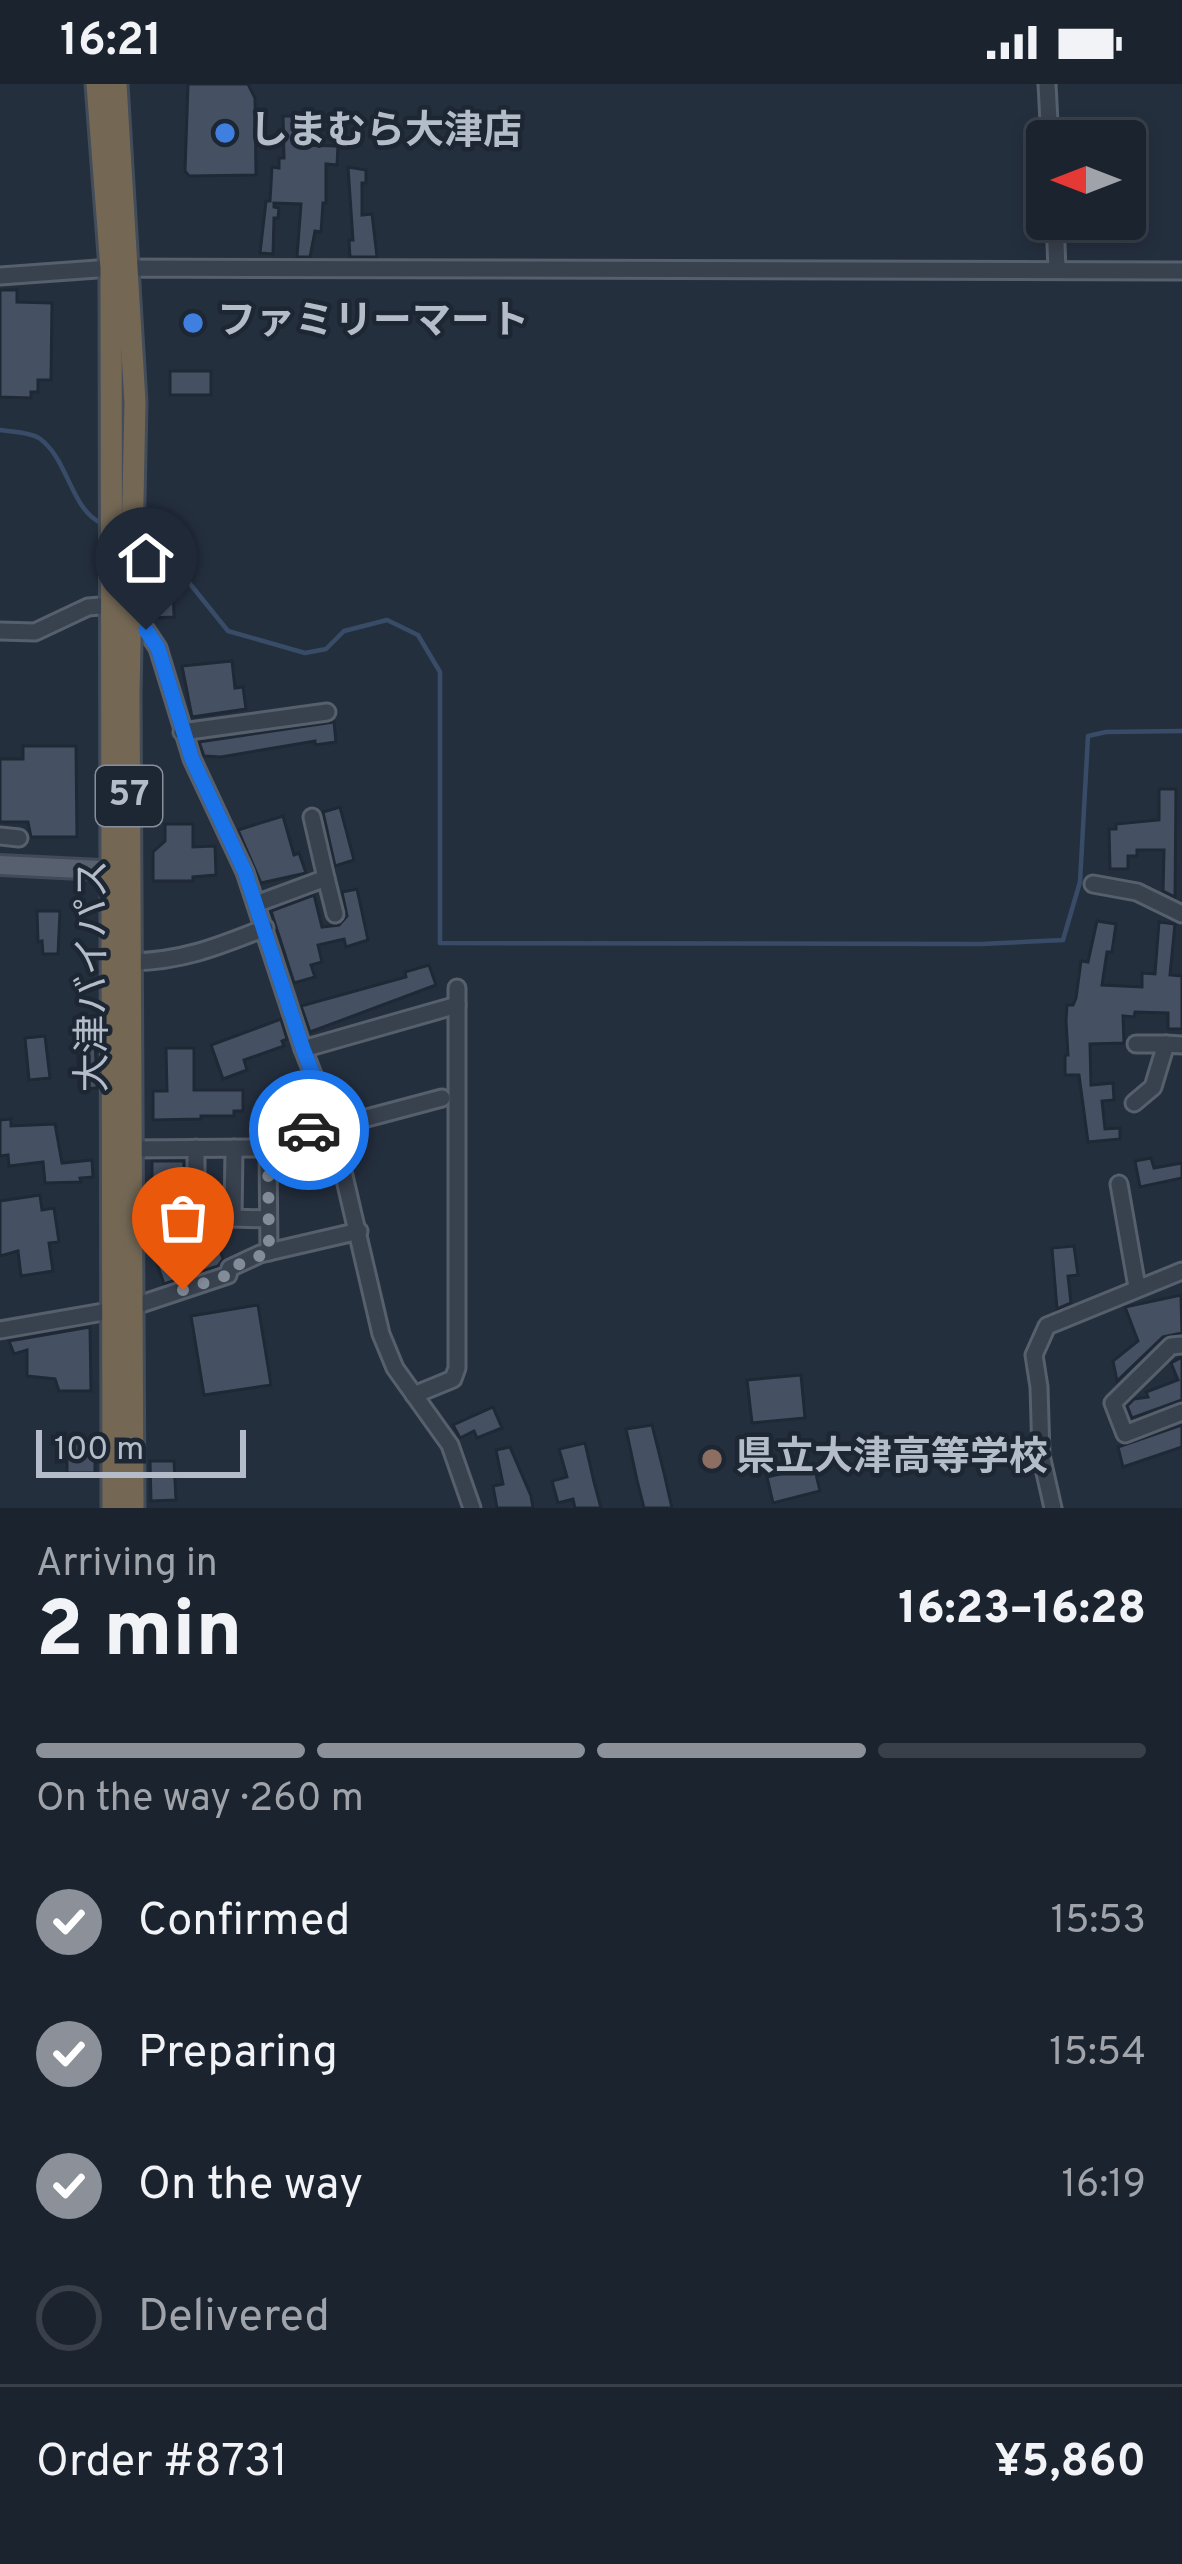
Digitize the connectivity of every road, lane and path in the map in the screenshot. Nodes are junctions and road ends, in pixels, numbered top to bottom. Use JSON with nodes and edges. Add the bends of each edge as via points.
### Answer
{"nodes":[{"id":1,"x":97,"y":84,"type":"edge"},
{"id":2,"x":116,"y":84,"type":"edge"},
{"id":3,"x":1047,"y":84,"type":"edge"},
{"id":4,"x":1049,"y":120,"type":"edge"},
{"id":5,"x":1056,"y":240,"type":"edge"},
{"id":6,"x":120,"y":268,"type":"junction"},
{"id":7,"x":1058,"y":270,"type":"junction"},
{"id":8,"x":1182,"y":271,"type":"edge"},
{"id":9,"x":0,"y":276,"type":"edge"},
{"id":10,"x":112,"y":605,"type":"junction"},
{"id":11,"x":131,"y":619,"type":"junction"},
{"id":12,"x":0,"y":631,"type":"edge"},
{"id":13,"x":327,"y":712,"type":"dead end"},
{"id":14,"x":182,"y":733,"type":"junction"},
{"id":15,"x":312,"y":817,"type":"dead end"},
{"id":16,"x":0,"y":836,"type":"edge"},
{"id":17,"x":19,"y":838,"type":"dead end"},
{"id":18,"x":0,"y":865,"type":"edge"},
{"id":19,"x":121,"y":871,"type":"junction"},
{"id":20,"x":326,"y":878,"type":"junction"},
{"id":21,"x":1093,"y":884,"type":"dead end"},
{"id":22,"x":256,"y":904,"type":"junction"},
{"id":23,"x":335,"y":914,"type":"dead end"},
{"id":24,"x":1182,"y":914,"type":"edge"},
{"id":25,"x":265,"y":928,"type":"junction"},
{"id":26,"x":130,"y":962,"type":"junction"},
{"id":27,"x":1136,"y":1044,"type":"dead end"},
{"id":28,"x":1174,"y":1044,"type":"edge"},
{"id":29,"x":303,"y":1049,"type":"junction"},
{"id":30,"x":442,"y":1098,"type":"dead end"},
{"id":31,"x":1133,"y":1103,"type":"dead end"},
{"id":32,"x":332,"y":1124,"type":"junction"},
{"id":33,"x":196,"y":1148,"type":"junction"},
{"id":34,"x":234,"y":1148,"type":"junction"},
{"id":35,"x":268,"y":1148,"type":"junction"},
{"id":36,"x":131,"y":1149,"type":"junction"},
{"id":37,"x":1119,"y":1184,"type":"dead end"},
{"id":38,"x":132,"y":1202,"type":"junction"},
{"id":39,"x":268,"y":1219,"type":"junction"},
{"id":40,"x":359,"y":1231,"type":"junction"},
{"id":41,"x":269,"y":1252,"type":"junction"},
{"id":42,"x":1182,"y":1271,"type":"edge"},
{"id":43,"x":1137,"y":1287,"type":"junction"},
{"id":44,"x":123,"y":1308,"type":"junction"},
{"id":45,"x":0,"y":1330,"type":"edge"},
{"id":46,"x":1182,"y":1345,"type":"edge"},
{"id":47,"x":414,"y":1395,"type":"junction"},
{"id":48,"x":1182,"y":1412,"type":"edge"},
{"id":49,"x":113,"y":1508,"type":"edge"},
{"id":50,"x":133,"y":1508,"type":"edge"},
{"id":51,"x":472,"y":1508,"type":"edge"},
{"id":52,"x":1054,"y":1508,"type":"edge"}],
"edges":[{"from":1,"to":6,"type":"highway","name":"大津バイパス","number":"57"},
{"from":2,"to":6,"type":"highway","name":"大津バイパス","number":"57"},
{"from":3,"to":4,"type":"street"},
{"from":5,"to":7,"type":"street"},
{"from":6,"to":7,"type":"street"},
{"from":6,"to":9,"type":"street"},
{"from":6,"to":10,"type":"highway","name":"大津バイパス","number":"57"},
{"from":6,"to":11,"type":"highway","name":"大津バイパス","number":"57","via":[[135,402]]},
{"from":7,"to":8,"type":"street"},
{"from":10,"to":11,"type":"street"},
{"from":10,"to":12,"type":"street","via":[[88,607],[35,632]]},
{"from":10,"to":19,"type":"highway","name":"大津バイパス","number":"57"},
{"from":11,"to":14,"type":"street","via":[[158,648]]},
{"from":11,"to":19,"type":"highway","name":"大津バイパス","number":"57"},
{"from":13,"to":14,"type":"street"},
{"from":14,"to":22,"type":"street"},
{"from":15,"to":20,"type":"street"},
{"from":16,"to":17,"type":"street"},
{"from":18,"to":19,"type":"main road"},
{"from":19,"to":26,"type":"highway","name":"大津バイパス","number":"57"},
{"from":19,"to":44,"type":"highway","name":"大津バイパス","number":"57"},
{"from":20,"to":22,"type":"street"},
{"from":20,"to":23,"type":"street"},
{"from":21,"to":24,"type":"street","via":[[1137,892]]},
{"from":22,"to":25,"type":"street"},
{"from":25,"to":26,"type":"street","via":[[196,956]]},
{"from":25,"to":29,"type":"street"},
{"from":26,"to":36,"type":"highway","name":"大津バイパス","number":"57"},
{"from":27,"to":28,"type":"street"},
{"from":28,"to":31,"type":"street","via":[[1154,1087]]},
{"from":29,"to":32,"type":"street"},
{"from":29,"to":47,"type":"street","via":[[457,997],[458,1368],[453,1379]]},
{"from":30,"to":32,"type":"street"},
{"from":32,"to":35,"type":"street"},
{"from":32,"to":40,"type":"street"},
{"from":33,"to":34,"type":"street"},
{"from":33,"to":36,"type":"street"},
{"from":33,"to":38,"type":"street","via":[[196,1203]]},
{"from":34,"to":35,"type":"street"},
{"from":34,"to":39,"type":"street","via":[[233,1217]]},
{"from":35,"to":39,"type":"street"},
{"from":36,"to":38,"type":"highway","name":"大津バイパス","number":"57"},
{"from":37,"to":43,"type":"street"},
{"from":38,"to":44,"type":"highway","name":"大津バイパス","number":"57"},
{"from":39,"to":41,"type":"street"},
{"from":40,"to":41,"type":"street"},
{"from":40,"to":47,"type":"street","via":[[381,1334]]},
{"from":41,"to":44,"type":"street","via":[[228,1275]]},
{"from":42,"to":43,"type":"street"},
{"from":43,"to":52,"type":"street","via":[[1047,1326],[1039,1337],[1041,1455]]},
{"from":44,"to":45,"type":"street"},
{"from":44,"to":49,"type":"highway","name":"大津バイパス","number":"57"},
{"from":44,"to":50,"type":"highway","name":"大津バイパス","number":"57"},
{"from":46,"to":48,"type":"street","via":[[1171,1346],[1113,1403],[1125,1434]]},
{"from":47,"to":51,"type":"street","via":[[451,1445]]}]}
